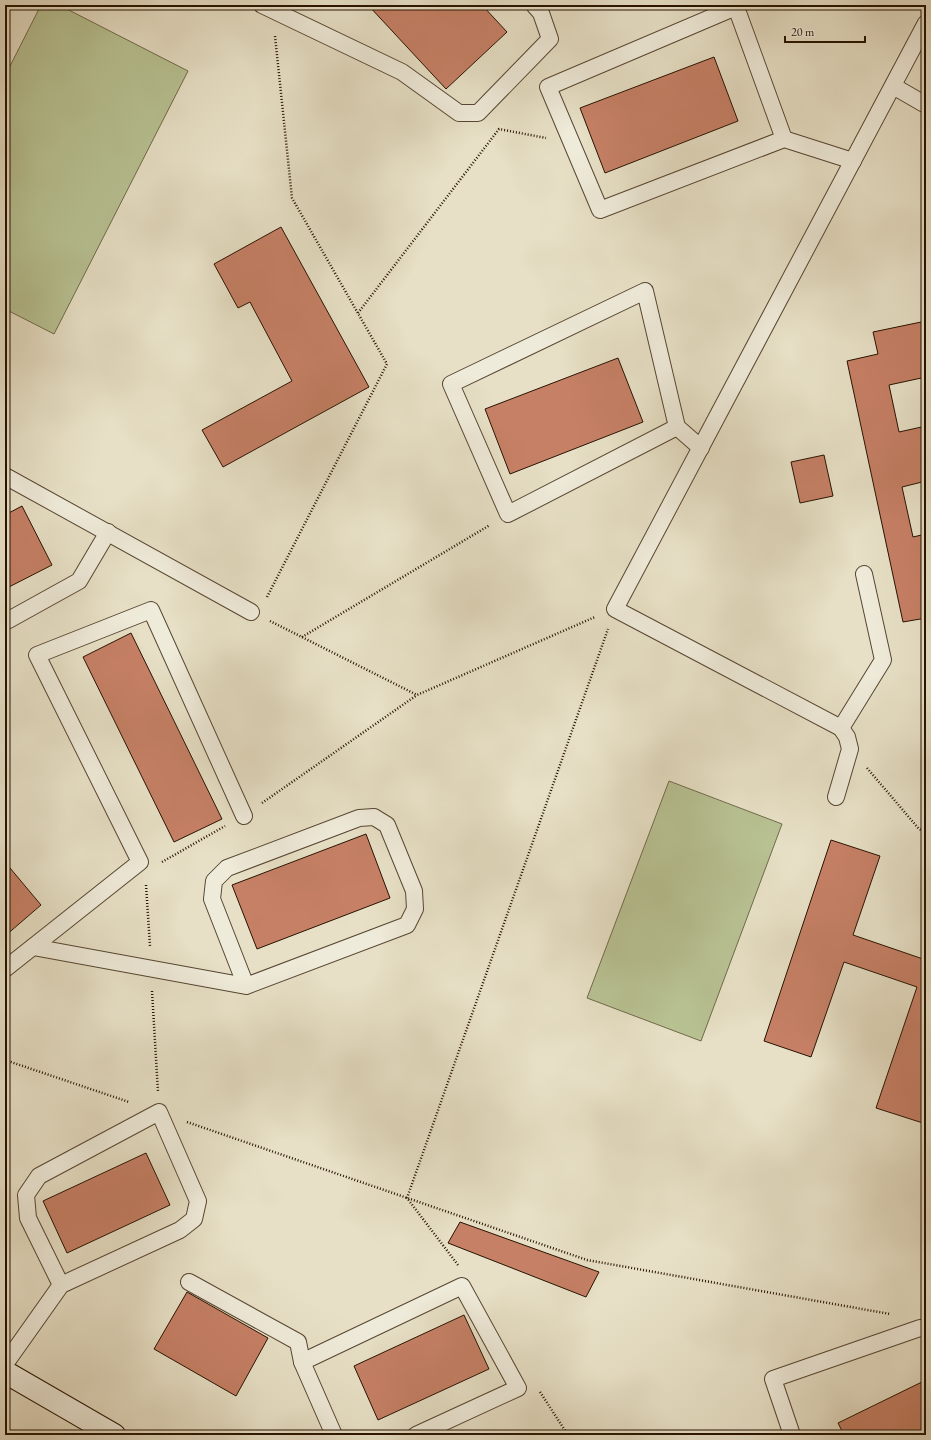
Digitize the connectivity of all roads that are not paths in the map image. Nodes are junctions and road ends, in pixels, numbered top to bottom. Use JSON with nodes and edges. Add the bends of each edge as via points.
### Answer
{"nodes":[{"id":1,"x":262,"y":5,"type":"edge"},
{"id":2,"x":534,"y":5,"type":"edge"},
{"id":3,"x":283,"y":9,"type":"edge"},
{"id":4,"x":926,"y":23,"type":"edge"},
{"id":5,"x":893,"y":86,"type":"junction"},
{"id":6,"x":926,"y":105,"type":"edge"},
{"id":7,"x":784,"y":139,"type":"junction"},
{"id":8,"x":853,"y":162,"type":"junction"},
{"id":9,"x":677,"y":427,"type":"junction"},
{"id":10,"x":701,"y":448,"type":"junction"},
{"id":11,"x":5,"y":476,"type":"edge"},
{"id":12,"x":108,"y":532,"type":"junction"},
{"id":13,"x":864,"y":574,"type":"dead end"},
{"id":14,"x":256,"y":614,"type":"road end"},
{"id":15,"x":5,"y":622,"type":"edge"},
{"id":16,"x":841,"y":728,"type":"junction"},
{"id":17,"x":836,"y":797,"type":"dead end"},
{"id":18,"x":244,"y":816,"type":"road end"},
{"id":19,"x":32,"y":947,"type":"junction"},
{"id":20,"x":5,"y":969,"type":"edge"},
{"id":21,"x":246,"y":986,"type":"junction"},
{"id":22,"x":189,"y":1282,"type":"dead end"},
{"id":23,"x":61,"y":1285,"type":"junction"},
{"id":24,"x":926,"y":1329,"type":"edge"},
{"id":25,"x":302,"y":1362,"type":"junction"},
{"id":26,"x":5,"y":1364,"type":"edge"},
{"id":27,"x":5,"y":1372,"type":"edge"},
{"id":28,"x":114,"y":1435,"type":"edge"},
{"id":29,"x":334,"y":1435,"type":"edge"},
{"id":30,"x":416,"y":1435,"type":"edge"},
{"id":31,"x":792,"y":1435,"type":"edge"}],
"edges":[{"from":1,"to":3,"type":"lane"},
{"from":2,"to":3,"type":"lane","via":[[541,13],[550,39],[478,113],[459,113],[402,72]]},
{"from":4,"to":5,"type":"lane"},
{"from":5,"to":6,"type":"lane"},
{"from":5,"to":8,"type":"lane"},
{"from":7,"to":7,"type":"lane","via":[[600,210],[548,87],[736,7]]},
{"from":7,"to":8,"type":"lane"},
{"from":8,"to":10,"type":"lane"},
{"from":9,"to":9,"type":"lane","via":[[508,514],[452,384],[645,291]]},
{"from":9,"to":10,"type":"lane"},
{"from":10,"to":16,"type":"lane","via":[[615,609]]},
{"from":11,"to":12,"type":"lane"},
{"from":12,"to":14,"type":"lane"},
{"from":12,"to":15,"type":"lane","via":[[79,581]]},
{"from":13,"to":16,"type":"lane","via":[[883,660]]},
{"from":16,"to":17,"type":"lane","via":[[850,749]]},
{"from":18,"to":19,"type":"lane","via":[[151,610],[37,655],[140,862]]},
{"from":19,"to":20,"type":"lane"},
{"from":19,"to":21,"type":"lane"},
{"from":21,"to":21,"type":"lane","via":[[407,925],[415,909],[414,891],[388,825],[374,816],[359,818],[227,868],[214,881],[212,899]]},
{"from":22,"to":25,"type":"lane","via":[[298,1342]]},
{"from":23,"to":23,"type":"lane","via":[[180,1230],[194,1219],[198,1201],[159,1112],[39,1176],[26,1195],[28,1218]]},
{"from":23,"to":26,"type":"lane"},
{"from":24,"to":31,"type":"lane","via":[[920,1328],[773,1379]]},
{"from":25,"to":29,"type":"lane"},
{"from":25,"to":30,"type":"lane","via":[[462,1286],[518,1388]]},
{"from":27,"to":28,"type":"street"}]}
